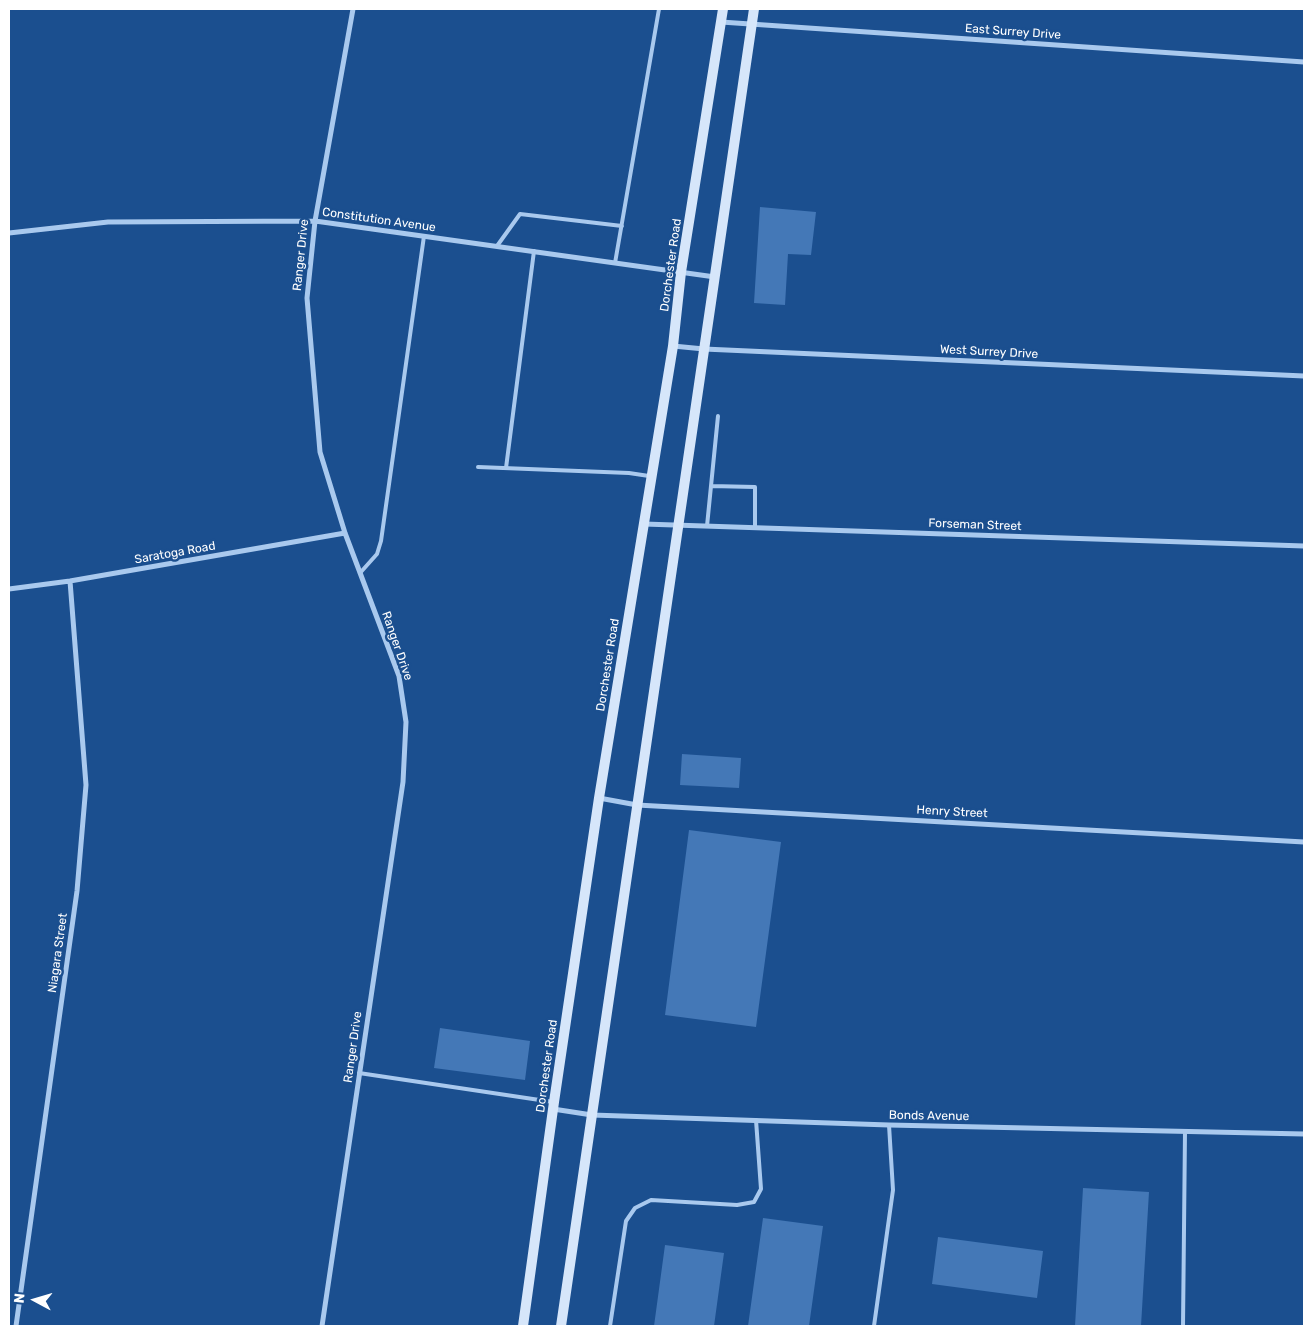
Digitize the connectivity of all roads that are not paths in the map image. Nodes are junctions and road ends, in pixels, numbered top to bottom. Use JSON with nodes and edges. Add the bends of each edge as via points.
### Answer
{"nodes":[{"id":1,"x":353,"y":9,"type":"edge"},
{"id":2,"x":659,"y":9,"type":"edge"},
{"id":3,"x":723,"y":9,"type":"edge"},
{"id":4,"x":754,"y":9,"type":"edge"},
{"id":5,"x":721,"y":22,"type":"junction"},
{"id":6,"x":752,"y":24,"type":"junction"},
{"id":7,"x":1304,"y":62,"type":"edge"},
{"id":8,"x":315,"y":220,"type":"junction"},
{"id":9,"x":622,"y":226,"type":"junction"},
{"id":10,"x":9,"y":233,"type":"edge"},
{"id":11,"x":424,"y":236,"type":"junction"},
{"id":12,"x":497,"y":246,"type":"junction"},
{"id":13,"x":534,"y":251,"type":"junction"},
{"id":14,"x":615,"y":263,"type":"junction"},
{"id":15,"x":681,"y":272,"type":"junction"},
{"id":16,"x":715,"y":277,"type":"junction"},
{"id":17,"x":673,"y":346,"type":"junction"},
{"id":18,"x":704,"y":349,"type":"junction"},
{"id":19,"x":1304,"y":376,"type":"edge"},
{"id":20,"x":718,"y":416,"type":"dead end"},
{"id":21,"x":478,"y":466,"type":"dead end"},
{"id":22,"x":506,"y":468,"type":"junction"},
{"id":23,"x":652,"y":476,"type":"junction"},
{"id":24,"x":711,"y":486,"type":"junction"},
{"id":25,"x":644,"y":524,"type":"junction"},
{"id":26,"x":679,"y":525,"type":"junction"},
{"id":27,"x":707,"y":526,"type":"junction"},
{"id":28,"x":755,"y":528,"type":"junction"},
{"id":29,"x":345,"y":533,"type":"junction"},
{"id":30,"x":1304,"y":546,"type":"edge"},
{"id":31,"x":360,"y":573,"type":"junction"},
{"id":32,"x":70,"y":581,"type":"junction"},
{"id":33,"x":9,"y":589,"type":"edge"},
{"id":34,"x":599,"y":798,"type":"junction"},
{"id":35,"x":637,"y":804,"type":"junction"},
{"id":36,"x":1304,"y":842,"type":"edge"},
{"id":37,"x":359,"y":1073,"type":"junction"},
{"id":38,"x":554,"y":1105,"type":"junction"},
{"id":39,"x":592,"y":1115,"type":"junction"},
{"id":40,"x":756,"y":1120,"type":"junction"},
{"id":41,"x":889,"y":1125,"type":"junction"},
{"id":42,"x":1185,"y":1132,"type":"junction"},
{"id":43,"x":1304,"y":1134,"type":"edge"},
{"id":44,"x":16,"y":1326,"type":"edge"},
{"id":45,"x":322,"y":1326,"type":"edge"},
{"id":46,"x":524,"y":1326,"type":"edge"},
{"id":47,"x":561,"y":1326,"type":"edge"},
{"id":48,"x":610,"y":1326,"type":"edge"},
{"id":49,"x":874,"y":1326,"type":"edge"},
{"id":50,"x":1184,"y":1326,"type":"edge"}],
"edges":[{"from":1,"to":8,"type":"street","name":"Ranger Drive"},
{"from":2,"to":9,"type":"lane"},
{"from":3,"to":5,"type":"main road","name":"Dorchester Road"},
{"from":4,"to":6,"type":"main road"},
{"from":5,"to":6,"type":"street","name":"East Surrey Drive"},
{"from":5,"to":15,"type":"main road","name":"Dorchester Road"},
{"from":6,"to":7,"type":"street","name":"East Surrey Drive"},
{"from":6,"to":16,"type":"main road"},
{"from":8,"to":10,"type":"street","name":"Constitution Avenue","via":[[108,222]]},
{"from":8,"to":11,"type":"street","name":"Constitution Avenue"},
{"from":8,"to":29,"type":"street","name":"Ranger Drive","via":[[307,298],[320,452]]},
{"from":9,"to":12,"type":"lane","via":[[520,214]]},
{"from":9,"to":14,"type":"lane"},
{"from":11,"to":12,"type":"street","name":"Constitution Avenue"},
{"from":11,"to":31,"type":"lane","via":[[382,541],[377,554]]},
{"from":12,"to":13,"type":"street","name":"Constitution Avenue"},
{"from":13,"to":14,"type":"street","name":"Constitution Avenue"},
{"from":13,"to":22,"type":"lane"},
{"from":14,"to":15,"type":"street","name":"Constitution Avenue"},
{"from":15,"to":16,"type":"street","name":"Constitution Avenue"},
{"from":15,"to":17,"type":"main road","name":"Dorchester Road"},
{"from":16,"to":18,"type":"main road"},
{"from":17,"to":18,"type":"street","name":"West Surrey Drive"},
{"from":17,"to":23,"type":"main road","name":"Dorchester Road"},
{"from":18,"to":19,"type":"street","name":"West Surrey Drive"},
{"from":18,"to":26,"type":"main road"},
{"from":20,"to":24,"type":"lane"},
{"from":21,"to":22,"type":"lane"},
{"from":22,"to":23,"type":"lane"},
{"from":23,"to":25,"type":"main road","name":"Dorchester Road"},
{"from":24,"to":27,"type":"lane"},
{"from":24,"to":28,"type":"lane","via":[[755,487]]},
{"from":25,"to":26,"type":"street","name":"Forseman Street"},
{"from":25,"to":34,"type":"main road","name":"Dorchester Road"},
{"from":26,"to":27,"type":"street","name":"Forseman Street"},
{"from":26,"to":35,"type":"main road"},
{"from":27,"to":28,"type":"street","name":"Forseman Street"},
{"from":28,"to":30,"type":"street","name":"Forseman Street"},
{"from":29,"to":31,"type":"street","name":"Ranger Drive"},
{"from":29,"to":32,"type":"street","name":"Saratoga Road"},
{"from":31,"to":37,"type":"street","name":"Ranger Drive","via":[[399,676],[406,722],[403,782]]},
{"from":32,"to":33,"type":"street","name":"Saratoga Road"},
{"from":32,"to":44,"type":"street","name":"Niagara Street","via":[[86,785],[77,891]]},
{"from":34,"to":35,"type":"street","name":"Henry Street"},
{"from":34,"to":38,"type":"main road","name":"Dorchester Road"},
{"from":35,"to":36,"type":"street","name":"Henry Street"},
{"from":35,"to":39,"type":"main road"},
{"from":37,"to":38,"type":"lane"},
{"from":37,"to":45,"type":"street","name":"Ranger Drive"},
{"from":38,"to":39,"type":"street","name":"Bonds Avenue"},
{"from":38,"to":46,"type":"main road","name":"Dorchester Road"},
{"from":39,"to":40,"type":"street","name":"Bonds Avenue"},
{"from":39,"to":47,"type":"main road"},
{"from":40,"to":41,"type":"street","name":"Bonds Avenue"},
{"from":40,"to":48,"type":"lane","via":[[761,1189],[754,1202],[737,1205],[651,1200],[635,1208],[626,1221]]},
{"from":41,"to":42,"type":"street","name":"Bonds Avenue"},
{"from":41,"to":49,"type":"lane","via":[[893,1190]]},
{"from":42,"to":43,"type":"street","name":"Bonds Avenue"},
{"from":42,"to":50,"type":"lane"}]}
